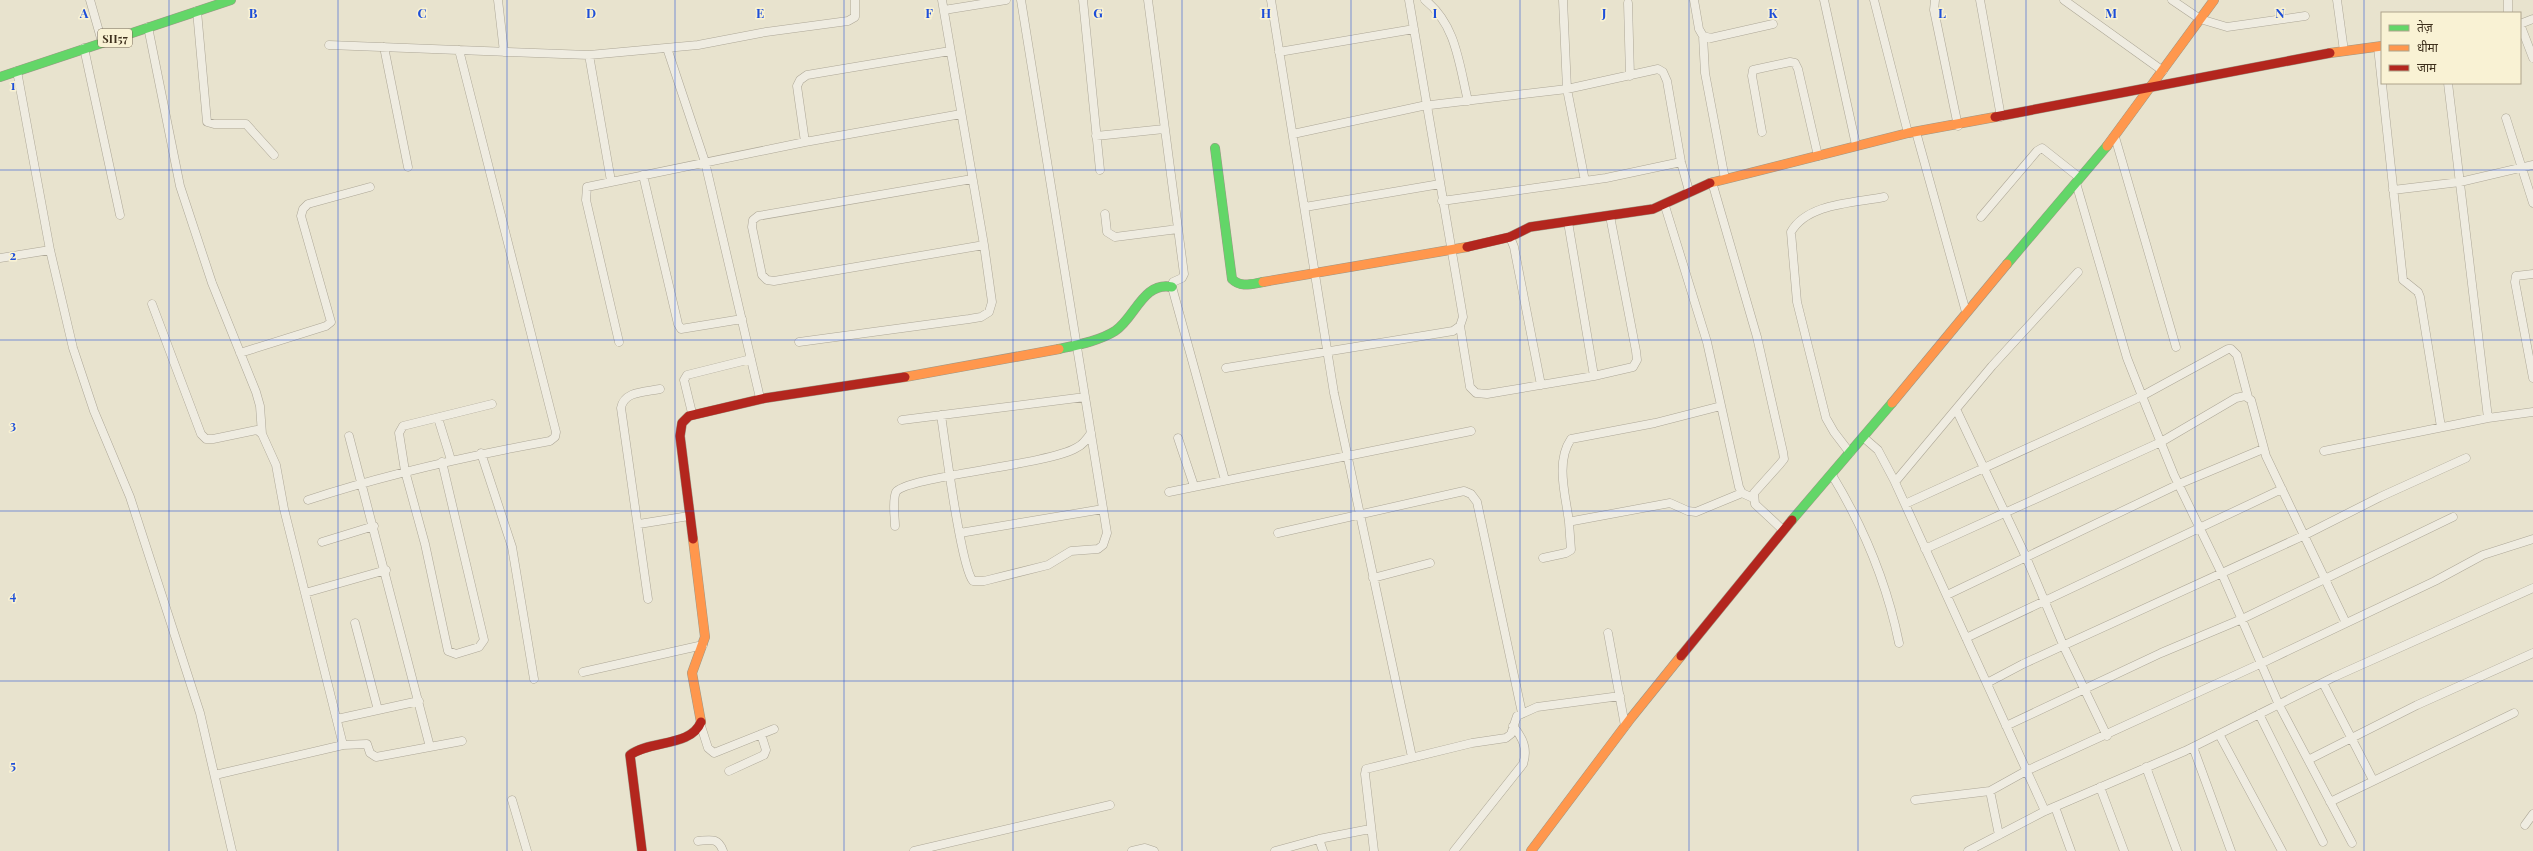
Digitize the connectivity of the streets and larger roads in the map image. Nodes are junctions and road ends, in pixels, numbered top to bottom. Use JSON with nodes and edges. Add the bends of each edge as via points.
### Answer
{"nodes":[{"id":1,"x":90,"y":0,"type":"edge"},
{"id":2,"x":231,"y":0,"type":"edge"},
{"id":3,"x":498,"y":0,"type":"edge"},
{"id":4,"x":855,"y":0,"type":"edge"},
{"id":5,"x":942,"y":0,"type":"edge"},
{"id":6,"x":1006,"y":0,"type":"edge"},
{"id":7,"x":1021,"y":0,"type":"edge"},
{"id":8,"x":1083,"y":0,"type":"edge"},
{"id":9,"x":1148,"y":0,"type":"edge"},
{"id":10,"x":1271,"y":0,"type":"edge"},
{"id":11,"x":1410,"y":0,"type":"edge"},
{"id":12,"x":1425,"y":0,"type":"edge"},
{"id":13,"x":1562,"y":0,"type":"edge"},
{"id":14,"x":1694,"y":0,"type":"edge"},
{"id":15,"x":1824,"y":0,"type":"edge"},
{"id":16,"x":1874,"y":0,"type":"edge"},
{"id":17,"x":1934,"y":0,"type":"edge"},
{"id":18,"x":1980,"y":0,"type":"edge"},
{"id":19,"x":2064,"y":0,"type":"edge"},
{"id":20,"x":2172,"y":0,"type":"edge"},
{"id":21,"x":2214,"y":0,"type":"edge"},
{"id":22,"x":2337,"y":0,"type":"edge"},
{"id":23,"x":2508,"y":0,"type":"edge"},
{"id":24,"x":1628,"y":3,"type":"dead end"},
{"id":25,"x":207,"y":4,"type":"edge"},
{"id":26,"x":944,"y":10,"type":"junction"},
{"id":27,"x":197,"y":11,"type":"junction"},
{"id":28,"x":2508,"y":12,"type":"edge"},
{"id":29,"x":2305,"y":16,"type":"dead end"},
{"id":30,"x":2200,"y":19,"type":"junction"},
{"id":31,"x":2533,"y":19,"type":"edge"},
{"id":32,"x":1773,"y":24,"type":"dead end"},
{"id":33,"x":2521,"y":24,"type":"edge"},
{"id":34,"x":148,"y":27,"type":"junction"},
{"id":35,"x":2521,"y":27,"type":"edge"},
{"id":36,"x":1414,"y":29,"type":"junction"},
{"id":37,"x":1703,"y":36,"type":"junction"},
{"id":38,"x":102,"y":42,"type":"junction"},
{"id":39,"x":329,"y":45,"type":"dead end"},
{"id":40,"x":2380,"y":46,"type":"edge"},
{"id":41,"x":384,"y":47,"type":"junction"},
{"id":42,"x":84,"y":48,"type":"junction"},
{"id":43,"x":667,"y":48,"type":"junction"},
{"id":44,"x":460,"y":50,"type":"junction"},
{"id":45,"x":950,"y":51,"type":"junction"},
{"id":46,"x":2344,"y":51,"type":"junction"},
{"id":47,"x":504,"y":52,"type":"junction"},
{"id":48,"x":1280,"y":52,"type":"junction"},
{"id":49,"x":589,"y":55,"type":"junction"},
{"id":50,"x":2381,"y":57,"type":"edge"},
{"id":51,"x":2533,"y":58,"type":"edge"},
{"id":52,"x":17,"y":71,"type":"junction"},
{"id":53,"x":2163,"y":71,"type":"junction"},
{"id":54,"x":2,"y":76,"type":"edge"},
{"id":55,"x":1630,"y":76,"type":"junction"},
{"id":56,"x":2383,"y":84,"type":"edge"},
{"id":57,"x":2448,"y":84,"type":"edge"},
{"id":58,"x":1568,"y":89,"type":"junction"},
{"id":59,"x":2151,"y":89,"type":"junction"},
{"id":60,"x":1468,"y":101,"type":"junction"},
{"id":61,"x":1426,"y":105,"type":"junction"},
{"id":62,"x":961,"y":114,"type":"junction"},
{"id":63,"x":2001,"y":117,"type":"junction"},
{"id":64,"x":2506,"y":118,"type":"dead end"},
{"id":65,"x":1958,"y":126,"type":"junction"},
{"id":66,"x":1164,"y":129,"type":"junction"},
{"id":67,"x":1762,"y":132,"type":"dead end"},
{"id":68,"x":1912,"y":133,"type":"junction"},
{"id":69,"x":1293,"y":134,"type":"junction"},
{"id":70,"x":1096,"y":136,"type":"junction"},
{"id":71,"x":2115,"y":137,"type":"junction"},
{"id":72,"x":805,"y":142,"type":"junction"},
{"id":73,"x":1856,"y":145,"type":"junction"},
{"id":74,"x":1215,"y":148,"type":"dead end"},
{"id":75,"x":274,"y":156,"type":"dead end"},
{"id":76,"x":1818,"y":156,"type":"junction"},
{"id":77,"x":705,"y":162,"type":"junction"},
{"id":78,"x":1681,"y":162,"type":"junction"},
{"id":79,"x":2533,"y":165,"type":"edge"},
{"id":80,"x":408,"y":167,"type":"dead end"},
{"id":81,"x":2522,"y":168,"type":"junction"},
{"id":82,"x":1100,"y":170,"type":"dead end"},
{"id":83,"x":644,"y":175,"type":"junction"},
{"id":84,"x":972,"y":179,"type":"junction"},
{"id":85,"x":1725,"y":179,"type":"junction"},
{"id":86,"x":1585,"y":180,"type":"junction"},
{"id":87,"x":2078,"y":180,"type":"junction"},
{"id":88,"x":611,"y":181,"type":"junction"},
{"id":89,"x":1712,"y":182,"type":"junction"},
{"id":90,"x":2460,"y":182,"type":"junction"},
{"id":91,"x":1440,"y":184,"type":"junction"},
{"id":92,"x":370,"y":187,"type":"dead end"},
{"id":93,"x":2393,"y":190,"type":"junction"},
{"id":94,"x":1689,"y":191,"type":"junction"},
{"id":95,"x":1884,"y":197,"type":"dead end"},
{"id":96,"x":1442,"y":201,"type":"junction"},
{"id":97,"x":2533,"y":203,"type":"edge"},
{"id":98,"x":1665,"y":206,"type":"junction"},
{"id":99,"x":1305,"y":207,"type":"junction"},
{"id":100,"x":1105,"y":214,"type":"dead end"},
{"id":101,"x":120,"y":215,"type":"dead end"},
{"id":102,"x":1610,"y":216,"type":"junction"},
{"id":103,"x":1981,"y":217,"type":"dead end"},
{"id":104,"x":1568,"y":222,"type":"junction"},
{"id":105,"x":1178,"y":229,"type":"junction"},
{"id":106,"x":1510,"y":237,"type":"junction"},
{"id":107,"x":984,"y":245,"type":"junction"},
{"id":108,"x":50,"y":250,"type":"junction"},
{"id":109,"x":1451,"y":251,"type":"junction"},
{"id":110,"x":0,"y":258,"type":"edge"},
{"id":111,"x":2078,"y":272,"type":"dead end"},
{"id":112,"x":1315,"y":273,"type":"junction"},
{"id":113,"x":2533,"y":274,"type":"edge"},
{"id":114,"x":1172,"y":286,"type":"junction"},
{"id":115,"x":152,"y":304,"type":"dead end"},
{"id":116,"x":1966,"y":312,"type":"junction"},
{"id":117,"x":742,"y":319,"type":"junction"},
{"id":118,"x":1460,"y":326,"type":"junction"},
{"id":119,"x":619,"y":342,"type":"dead end"},
{"id":120,"x":799,"y":342,"type":"dead end"},
{"id":121,"x":1076,"y":346,"type":"junction"},
{"id":122,"x":2176,"y":347,"type":"dead end"},
{"id":123,"x":1327,"y":351,"type":"junction"},
{"id":124,"x":240,"y":353,"type":"junction"},
{"id":125,"x":751,"y":359,"type":"junction"},
{"id":126,"x":1226,"y":368,"type":"dead end"},
{"id":127,"x":1594,"y":376,"type":"junction"},
{"id":128,"x":2533,"y":378,"type":"edge"},
{"id":129,"x":1541,"y":385,"type":"junction"},
{"id":130,"x":660,"y":389,"type":"dead end"},
{"id":131,"x":2142,"y":396,"type":"junction"},
{"id":132,"x":1085,"y":397,"type":"junction"},
{"id":133,"x":2248,"y":397,"type":"junction"},
{"id":134,"x":760,"y":398,"type":"junction"},
{"id":135,"x":492,"y":404,"type":"dead end"},
{"id":136,"x":1721,"y":406,"type":"junction"},
{"id":137,"x":1956,"y":409,"type":"junction"},
{"id":138,"x":2533,"y":412,"type":"edge"},
{"id":139,"x":692,"y":413,"type":"junction"},
{"id":140,"x":941,"y":415,"type":"junction"},
{"id":141,"x":438,"y":418,"type":"junction"},
{"id":142,"x":2488,"y":418,"type":"junction"},
{"id":143,"x":902,"y":420,"type":"dead end"},
{"id":144,"x":2441,"y":427,"type":"junction"},
{"id":145,"x":1471,"y":431,"type":"dead end"},
{"id":146,"x":1091,"y":433,"type":"junction"},
{"id":147,"x":262,"y":434,"type":"junction"},
{"id":148,"x":349,"y":436,"type":"dead end"},
{"id":149,"x":1863,"y":437,"type":"junction"},
{"id":150,"x":1178,"y":438,"type":"dead end"},
{"id":151,"x":2161,"y":442,"type":"junction"},
{"id":152,"x":2263,"y":449,"type":"junction"},
{"id":153,"x":2324,"y":451,"type":"dead end"},
{"id":154,"x":481,"y":453,"type":"junction"},
{"id":155,"x":1850,"y":453,"type":"junction"},
{"id":156,"x":1347,"y":456,"type":"junction"},
{"id":157,"x":2466,"y":458,"type":"dead end"},
{"id":158,"x":446,"y":461,"type":"junction"},
{"id":159,"x":1983,"y":469,"type":"junction"},
{"id":160,"x":406,"y":471,"type":"junction"},
{"id":161,"x":1832,"y":475,"type":"junction"},
{"id":162,"x":951,"y":476,"type":"junction"},
{"id":163,"x":1224,"y":480,"type":"junction"},
{"id":164,"x":362,"y":482,"type":"junction"},
{"id":165,"x":1895,"y":482,"type":"junction"},
{"id":166,"x":2179,"y":484,"type":"junction"},
{"id":167,"x":1194,"y":486,"type":"junction"},
{"id":168,"x":2282,"y":489,"type":"junction"},
{"id":169,"x":1169,"y":492,"type":"dead end"},
{"id":170,"x":1742,"y":493,"type":"junction"},
{"id":171,"x":1753,"y":498,"type":"junction"},
{"id":172,"x":308,"y":500,"type":"dead end"},
{"id":173,"x":1905,"y":504,"type":"junction"},
{"id":174,"x":1104,"y":509,"type":"junction"},
{"id":175,"x":2005,"y":512,"type":"junction"},
{"id":176,"x":1359,"y":514,"type":"junction"},
{"id":177,"x":689,"y":516,"type":"junction"},
{"id":178,"x":2453,"y":516,"type":"dead end"},
{"id":179,"x":1569,"y":522,"type":"junction"},
{"id":180,"x":639,"y":524,"type":"junction"},
{"id":181,"x":374,"y":526,"type":"junction"},
{"id":182,"x":895,"y":526,"type":"dead end"},
{"id":183,"x":2200,"y":529,"type":"junction"},
{"id":184,"x":1783,"y":530,"type":"junction"},
{"id":185,"x":960,"y":533,"type":"junction"},
{"id":186,"x":1278,"y":533,"type":"dead end"},
{"id":187,"x":2305,"y":535,"type":"junction"},
{"id":188,"x":2533,"y":539,"type":"edge"},
{"id":189,"x":322,"y":542,"type":"dead end"},
{"id":190,"x":1926,"y":549,"type":"junction"},
{"id":191,"x":2026,"y":557,"type":"junction"},
{"id":192,"x":1543,"y":558,"type":"dead end"},
{"id":193,"x":1430,"y":563,"type":"dead end"},
{"id":194,"x":386,"y":570,"type":"junction"},
{"id":195,"x":2222,"y":574,"type":"junction"},
{"id":196,"x":1373,"y":578,"type":"junction"},
{"id":197,"x":2325,"y":580,"type":"junction"},
{"id":198,"x":2533,"y":588,"type":"edge"},
{"id":199,"x":305,"y":593,"type":"junction"},
{"id":200,"x":1947,"y":595,"type":"junction"},
{"id":201,"x":648,"y":599,"type":"dead end"},
{"id":202,"x":2045,"y":601,"type":"junction"},
{"id":203,"x":2242,"y":619,"type":"junction"},
{"id":204,"x":355,"y":623,"type":"dead end"},
{"id":205,"x":2346,"y":624,"type":"junction"},
{"id":206,"x":1608,"y":633,"type":"dead end"},
{"id":207,"x":1966,"y":638,"type":"junction"},
{"id":208,"x":1899,"y":643,"type":"dead end"},
{"id":209,"x":703,"y":645,"type":"junction"},
{"id":210,"x":2064,"y":647,"type":"junction"},
{"id":211,"x":2533,"y":653,"type":"edge"},
{"id":212,"x":2262,"y":663,"type":"junction"},
{"id":213,"x":583,"y":672,"type":"dead end"},
{"id":214,"x":534,"y":679,"type":"dead end"},
{"id":215,"x":2323,"y":682,"type":"junction"},
{"id":216,"x":1987,"y":683,"type":"junction"},
{"id":217,"x":2085,"y":688,"type":"junction"},
{"id":218,"x":1620,"y":696,"type":"junction"},
{"id":219,"x":418,"y":701,"type":"junction"},
{"id":220,"x":2279,"y":705,"type":"junction"},
{"id":221,"x":378,"y":710,"type":"junction"},
{"id":222,"x":1522,"y":713,"type":"junction"},
{"id":223,"x":2514,"y":713,"type":"dead end"},
{"id":224,"x":2259,"y":714,"type":"junction"},
{"id":225,"x":337,"y":720,"type":"junction"},
{"id":226,"x":701,"y":726,"type":"junction"},
{"id":227,"x":1513,"y":726,"type":"junction"},
{"id":228,"x":1625,"y":726,"type":"junction"},
{"id":229,"x":2006,"y":726,"type":"junction"},
{"id":230,"x":774,"y":729,"type":"dead end"},
{"id":231,"x":761,"y":734,"type":"junction"},
{"id":232,"x":2219,"y":734,"type":"junction"},
{"id":233,"x":2107,"y":736,"type":"junction"},
{"id":234,"x":2353,"y":737,"type":"junction"},
{"id":235,"x":462,"y":741,"type":"dead end"},
{"id":236,"x":344,"y":744,"type":"junction"},
{"id":237,"x":430,"y":747,"type":"junction"},
{"id":238,"x":2193,"y":747,"type":"junction"},
{"id":239,"x":1412,"y":757,"type":"junction"},
{"id":240,"x":2308,"y":760,"type":"junction"},
{"id":241,"x":2146,"y":767,"type":"junction"},
{"id":242,"x":2026,"y":771,"type":"junction"},
{"id":243,"x":729,"y":772,"type":"dead end"},
{"id":244,"x":215,"y":775,"type":"junction"},
{"id":245,"x":2373,"y":780,"type":"junction"},
{"id":246,"x":2100,"y":787,"type":"junction"},
{"id":247,"x":1990,"y":791,"type":"junction"},
{"id":248,"x":512,"y":800,"type":"dead end"},
{"id":249,"x":1915,"y":800,"type":"dead end"},
{"id":250,"x":2330,"y":802,"type":"junction"},
{"id":251,"x":1110,"y":805,"type":"dead end"},
{"id":252,"x":2055,"y":807,"type":"junction"},
{"id":253,"x":2045,"y":811,"type":"junction"},
{"id":254,"x":2533,"y":814,"type":"edge"},
{"id":255,"x":2524,"y":825,"type":"dead end"},
{"id":256,"x":1370,"y":829,"type":"junction"},
{"id":257,"x":1999,"y":835,"type":"junction"},
{"id":258,"x":1319,"y":839,"type":"junction"},
{"id":259,"x":698,"y":841,"type":"dead end"},
{"id":260,"x":2323,"y":842,"type":"dead end"},
{"id":261,"x":2352,"y":843,"type":"dead end"},
{"id":262,"x":232,"y":851,"type":"edge"},
{"id":263,"x":527,"y":851,"type":"edge"},
{"id":264,"x":642,"y":851,"type":"edge"},
{"id":265,"x":723,"y":851,"type":"edge"},
{"id":266,"x":914,"y":851,"type":"edge"},
{"id":267,"x":1132,"y":851,"type":"edge"},
{"id":268,"x":1154,"y":851,"type":"edge"},
{"id":269,"x":1275,"y":851,"type":"edge"},
{"id":270,"x":1323,"y":851,"type":"edge"},
{"id":271,"x":1374,"y":851,"type":"edge"},
{"id":272,"x":1454,"y":851,"type":"edge"},
{"id":273,"x":1531,"y":851,"type":"edge"},
{"id":274,"x":1968,"y":851,"type":"edge"},
{"id":275,"x":2071,"y":851,"type":"edge"},
{"id":276,"x":2124,"y":851,"type":"edge"},
{"id":277,"x":2177,"y":851,"type":"edge"},
{"id":278,"x":2231,"y":851,"type":"edge"},
{"id":279,"x":2282,"y":851,"type":"edge"}],
"edges":[{"from":1,"to":38,"type":"street"},
{"from":2,"to":25,"type":"street","number":"SH57"},
{"from":3,"to":47,"type":"street"},
{"from":4,"to":43,"type":"street","via":[[854,17],[848,21]]},
{"from":5,"to":26,"type":"street"},
{"from":6,"to":26,"type":"street"},
{"from":7,"to":121,"type":"street"},
{"from":8,"to":70,"type":"street"},
{"from":9,"to":66,"type":"street"},
{"from":10,"to":48,"type":"street"},
{"from":11,"to":36,"type":"street"},
{"from":12,"to":60,"type":"street","via":[[1447,23]]},
{"from":13,"to":58,"type":"street"},
{"from":14,"to":37,"type":"street","via":[[1699,30]]},
{"from":15,"to":73,"type":"street"},
{"from":16,"to":68,"type":"street"},
{"from":17,"to":65,"type":"street"},
{"from":18,"to":63,"type":"street"},
{"from":19,"to":53,"type":"street"},
{"from":20,"to":30,"type":"street"},
{"from":21,"to":30,"type":"street"},
{"from":22,"to":46,"type":"street"},
{"from":23,"to":28,"type":"street"},
{"from":24,"to":55,"type":"street"},
{"from":25,"to":27,"type":"street","number":"SH57"},
{"from":26,"to":45,"type":"street"},
{"from":27,"to":34,"type":"street","number":"SH57"},
{"from":27,"to":75,"type":"street","via":[[205,118],[209,124],[246,124]]},
{"from":29,"to":30,"type":"street","via":[[2235,27],[2220,26]]},
{"from":30,"to":53,"type":"street"},
{"from":31,"to":33,"type":"street"},
{"from":32,"to":37,"type":"street","via":[[1711,38]]},
{"from":34,"to":38,"type":"street","number":"SH57"},
{"from":34,"to":124,"type":"street","via":[[180,186],[212,283]]},
{"from":35,"to":51,"type":"street"},
{"from":36,"to":48,"type":"street"},
{"from":36,"to":61,"type":"street"},
{"from":37,"to":85,"type":"street","via":[[1706,73]]},
{"from":38,"to":42,"type":"street","number":"SH57"},
{"from":39,"to":41,"type":"street"},
{"from":40,"to":46,"type":"street"},
{"from":40,"to":50,"type":"street"},
{"from":41,"to":44,"type":"street"},
{"from":41,"to":80,"type":"street"},
{"from":42,"to":52,"type":"street","number":"SH57"},
{"from":42,"to":101,"type":"street"},
{"from":43,"to":49,"type":"street"},
{"from":43,"to":77,"type":"street"},
{"from":44,"to":47,"type":"street"},
{"from":44,"to":154,"type":"street","via":[[556,432],[550,441]]},
{"from":45,"to":62,"type":"street"},
{"from":45,"to":72,"type":"street","via":[[807,75],[797,86]]},
{"from":46,"to":59,"type":"street","via":[[2298,58]]},
{"from":47,"to":49,"type":"street"},
{"from":48,"to":69,"type":"street"},
{"from":49,"to":88,"type":"street"},
{"from":52,"to":54,"type":"street","number":"SH57"},
{"from":52,"to":108,"type":"street"},
{"from":53,"to":59,"type":"street"},
{"from":55,"to":58,"type":"street"},
{"from":55,"to":78,"type":"street","via":[[1658,69],[1663,72],[1667,81]]},
{"from":56,"to":93,"type":"street"},
{"from":57,"to":90,"type":"street"},
{"from":58,"to":60,"type":"street"},
{"from":58,"to":86,"type":"street"},
{"from":59,"to":63,"type":"street"},
{"from":59,"to":71,"type":"street"},
{"from":60,"to":61,"type":"street"},
{"from":61,"to":69,"type":"street"},
{"from":61,"to":91,"type":"street"},
{"from":62,"to":72,"type":"street"},
{"from":62,"to":84,"type":"street"},
{"from":63,"to":65,"type":"street"},
{"from":64,"to":81,"type":"street"},
{"from":65,"to":68,"type":"street"},
{"from":66,"to":70,"type":"street"},
{"from":66,"to":105,"type":"street"},
{"from":67,"to":76,"type":"street","via":[[1753,70],[1795,63]]},
{"from":68,"to":73,"type":"street"},
{"from":68,"to":116,"type":"street"},
{"from":69,"to":99,"type":"street"},
{"from":70,"to":82,"type":"street"},
{"from":71,"to":87,"type":"street"},
{"from":71,"to":122,"type":"street"},
{"from":72,"to":77,"type":"street"},
{"from":73,"to":76,"type":"street"},
{"from":74,"to":112,"type":"street","via":[[1232,279],[1237,284],[1245,285]]},
{"from":76,"to":85,"type":"street"},
{"from":77,"to":83,"type":"street"},
{"from":77,"to":117,"type":"street"},
{"from":78,"to":86,"type":"street"},
{"from":78,"to":94,"type":"street"},
{"from":79,"to":81,"type":"street"},
{"from":81,"to":90,"type":"street"},
{"from":81,"to":97,"type":"street"},
{"from":83,"to":88,"type":"street"},
{"from":83,"to":117,"type":"street","via":[[681,329]]},
{"from":84,"to":107,"type":"street"},
{"from":84,"to":107,"type":"street","via":[[758,216],[753,220],[752,227],[762,275],[767,280],[774,281]]},
{"from":85,"to":89,"type":"street"},
{"from":86,"to":96,"type":"street"},
{"from":87,"to":103,"type":"street","via":[[2042,148]]},
{"from":87,"to":116,"type":"street"},
{"from":87,"to":131,"type":"street","via":[[2128,358]]},
{"from":88,"to":119,"type":"street","via":[[587,187],[586,200]]},
{"from":89,"to":94,"type":"street"},
{"from":89,"to":171,"type":"street","via":[[1757,337],[1784,452],[1784,459],[1754,493]]},
{"from":90,"to":93,"type":"street"},
{"from":90,"to":142,"type":"street"},
{"from":91,"to":96,"type":"street"},
{"from":91,"to":99,"type":"street"},
{"from":92,"to":124,"type":"street","via":[[308,204],[303,209],[301,216],[331,322],[326,326]]},
{"from":93,"to":144,"type":"street","via":[[2403,280],[2418,292],[2420,298]]},
{"from":94,"to":98,"type":"street"},
{"from":95,"to":155,"type":"street","via":[[1825,208],[1796,223],[1791,232],[1797,302],[1826,418]]},
{"from":96,"to":109,"type":"street"},
{"from":98,"to":102,"type":"street"},
{"from":98,"to":136,"type":"street","via":[[1707,342]]},
{"from":99,"to":112,"type":"street"},
{"from":100,"to":105,"type":"street","via":[[1107,232],[1115,237]]},
{"from":102,"to":104,"type":"street"},
{"from":102,"to":127,"type":"street","via":[[1637,360],[1633,367],[1626,370]]},
{"from":104,"to":106,"type":"street","via":[[1530,227]]},
{"from":104,"to":127,"type":"street"},
{"from":105,"to":114,"type":"street","via":[[1184,274],[1182,278],[1173,282]]},
{"from":106,"to":109,"type":"street"},
{"from":106,"to":129,"type":"street"},
{"from":107,"to":120,"type":"street","via":[[992,302],[989,312],[982,317]]},
{"from":108,"to":110,"type":"street"},
{"from":108,"to":244,"type":"street","via":[[73,348],[94,411],[130,497],[200,714]]},
{"from":109,"to":112,"type":"street"},
{"from":109,"to":118,"type":"street","via":[[1463,317]]},
{"from":111,"to":137,"type":"street"},
{"from":112,"to":123,"type":"street"},
{"from":113,"to":128,"type":"street","via":[[2516,276],[2515,282]]},
{"from":114,"to":121,"type":"street","via":[[1162,285],[1146,294],[1116,331]]},
{"from":114,"to":163,"type":"street"},
{"from":115,"to":147,"type":"street","via":[[200,434],[206,439],[213,440],[251,430],[257,430]]},
{"from":116,"to":149,"type":"street"},
{"from":117,"to":125,"type":"street"},
{"from":118,"to":123,"type":"street","via":[[1453,330]]},
{"from":118,"to":129,"type":"street","via":[[1470,387],[1476,393],[1486,394]]},
{"from":121,"to":132,"type":"street"},
{"from":121,"to":134,"type":"street","via":[[895,380]]},
{"from":123,"to":126,"type":"street"},
{"from":123,"to":156,"type":"street"},
{"from":124,"to":147,"type":"street","via":[[260,406]]},
{"from":125,"to":134,"type":"street"},
{"from":125,"to":139,"type":"street","via":[[687,375],[684,380]]},
{"from":127,"to":129,"type":"street"},
{"from":130,"to":180,"type":"street","via":[[627,396],[621,408]]},
{"from":131,"to":133,"type":"street","via":[[2231,348],[2237,355]]},
{"from":131,"to":151,"type":"street"},
{"from":131,"to":159,"type":"street"},
{"from":132,"to":140,"type":"street"},
{"from":132,"to":146,"type":"street"},
{"from":133,"to":151,"type":"street","via":[[2236,398]]},
{"from":133,"to":152,"type":"street","via":[[2251,400]]},
{"from":134,"to":139,"type":"street"},
{"from":135,"to":141,"type":"street"},
{"from":136,"to":170,"type":"street"},
{"from":136,"to":179,"type":"street","via":[[1655,423],[1571,439],[1566,446],[1563,467]]},
{"from":137,"to":159,"type":"street"},
{"from":137,"to":165,"type":"street"},
{"from":138,"to":142,"type":"street"},
{"from":139,"to":177,"type":"street","via":[[680,424]]},
{"from":140,"to":143,"type":"street"},
{"from":140,"to":162,"type":"street"},
{"from":141,"to":158,"type":"street"},
{"from":141,"to":160,"type":"street","via":[[400,429]]},
{"from":142,"to":144,"type":"street"},
{"from":144,"to":153,"type":"street"},
{"from":145,"to":156,"type":"street"},
{"from":146,"to":162,"type":"street","via":[[1076,448],[1054,457]]},
{"from":146,"to":174,"type":"street"},
{"from":147,"to":199,"type":"street","via":[[276,465]]},
{"from":148,"to":164,"type":"street"},
{"from":149,"to":155,"type":"street"},
{"from":149,"to":165,"type":"street","via":[[1878,450]]},
{"from":150,"to":167,"type":"street"},
{"from":151,"to":166,"type":"street"},
{"from":151,"to":175,"type":"street"},
{"from":152,"to":166,"type":"street"},
{"from":152,"to":168,"type":"street"},
{"from":154,"to":158,"type":"street"},
{"from":154,"to":214,"type":"street","via":[[512,547]]},
{"from":155,"to":161,"type":"street"},
{"from":156,"to":163,"type":"street"},
{"from":156,"to":176,"type":"street"},
{"from":157,"to":187,"type":"street"},
{"from":158,"to":160,"type":"street"},
{"from":158,"to":160,"type":"street","via":[[484,640],[479,647],[456,654],[448,651]]},
{"from":159,"to":173,"type":"street"},
{"from":159,"to":175,"type":"street"},
{"from":160,"to":164,"type":"street"},
{"from":161,"to":184,"type":"street"},
{"from":161,"to":208,"type":"street","via":[[1852,509],[1887,593]]},
{"from":162,"to":182,"type":"street","via":[[914,482],[901,487],[895,496]]},
{"from":162,"to":185,"type":"street"},
{"from":163,"to":167,"type":"street"},
{"from":164,"to":172,"type":"street"},
{"from":164,"to":181,"type":"street"},
{"from":165,"to":173,"type":"street"},
{"from":166,"to":183,"type":"street"},
{"from":166,"to":191,"type":"street"},
{"from":167,"to":169,"type":"street"},
{"from":168,"to":183,"type":"street"},
{"from":168,"to":187,"type":"street"},
{"from":170,"to":171,"type":"street"},
{"from":170,"to":179,"type":"street","via":[[1696,512],[1670,503]]},
{"from":171,"to":184,"type":"street","via":[[1755,504]]},
{"from":173,"to":190,"type":"street"},
{"from":174,"to":185,"type":"street"},
{"from":174,"to":185,"type":"street","via":[[1107,540],[1098,549],[1071,551],[1048,565],[978,582],[973,582],[968,573]]},
{"from":175,"to":190,"type":"street"},
{"from":175,"to":191,"type":"street"},
{"from":176,"to":186,"type":"street"},
{"from":176,"to":196,"type":"street"},
{"from":176,"to":222,"type":"street","via":[[1464,491],[1471,494],[1476,502]]},
{"from":177,"to":180,"type":"street"},
{"from":177,"to":209,"type":"street","via":[[705,637]]},
{"from":178,"to":197,"type":"street"},
{"from":179,"to":192,"type":"street","via":[[1571,550]]},
{"from":180,"to":201,"type":"street"},
{"from":181,"to":189,"type":"street"},
{"from":181,"to":194,"type":"street"},
{"from":183,"to":195,"type":"street"},
{"from":183,"to":202,"type":"street"},
{"from":184,"to":228,"type":"street"},
{"from":187,"to":195,"type":"street"},
{"from":187,"to":197,"type":"street"},
{"from":188,"to":205,"type":"street","via":[[2483,555]]},
{"from":190,"to":200,"type":"street"},
{"from":191,"to":200,"type":"street"},
{"from":191,"to":202,"type":"street"},
{"from":193,"to":196,"type":"street"},
{"from":194,"to":199,"type":"street"},
{"from":194,"to":219,"type":"street"},
{"from":195,"to":203,"type":"street"},
{"from":195,"to":210,"type":"street"},
{"from":196,"to":239,"type":"street"},
{"from":197,"to":203,"type":"street"},
{"from":197,"to":205,"type":"street"},
{"from":198,"to":215,"type":"street","via":[[2476,611]]},
{"from":199,"to":225,"type":"street"},
{"from":200,"to":207,"type":"street"},
{"from":202,"to":207,"type":"street"},
{"from":202,"to":210,"type":"street"},
{"from":203,"to":212,"type":"street"},
{"from":203,"to":217,"type":"street"},
{"from":204,"to":221,"type":"street"},
{"from":205,"to":212,"type":"street"},
{"from":206,"to":218,"type":"street"},
{"from":207,"to":216,"type":"street"},
{"from":209,"to":213,"type":"street"},
{"from":209,"to":226,"type":"street","via":[[692,672]]},
{"from":210,"to":216,"type":"street"},
{"from":210,"to":217,"type":"street"},
{"from":211,"to":234,"type":"street"},
{"from":212,"to":220,"type":"street"},
{"from":212,"to":233,"type":"street"},
{"from":215,"to":220,"type":"street"},
{"from":215,"to":234,"type":"street"},
{"from":216,"to":229,"type":"street"},
{"from":217,"to":229,"type":"street"},
{"from":217,"to":233,"type":"street"},
{"from":218,"to":222,"type":"street","via":[[1537,707]]},
{"from":218,"to":228,"type":"street"},
{"from":219,"to":221,"type":"street"},
{"from":219,"to":237,"type":"street"},
{"from":220,"to":224,"type":"street"},
{"from":220,"to":240,"type":"street"},
{"from":221,"to":225,"type":"street"},
{"from":222,"to":227,"type":"street","via":[[1514,720]]},
{"from":223,"to":245,"type":"street"},
{"from":224,"to":232,"type":"street"},
{"from":224,"to":260,"type":"street"},
{"from":225,"to":236,"type":"street"},
{"from":226,"to":231,"type":"street","via":[[708,748],[714,753]]},
{"from":226,"to":264,"type":"street","via":[[694,733],[642,747],[630,755]]},
{"from":227,"to":239,"type":"street","via":[[1511,734],[1506,738]]},
{"from":227,"to":272,"type":"street","via":[[1523,739],[1526,751],[1523,764]]},
{"from":228,"to":273,"type":"street"},
{"from":229,"to":242,"type":"street"},
{"from":230,"to":231,"type":"street"},
{"from":231,"to":243,"type":"street","via":[[766,750],[764,755]]},
{"from":232,"to":238,"type":"street"},
{"from":232,"to":279,"type":"street"},
{"from":233,"to":242,"type":"street"},
{"from":234,"to":240,"type":"street"},
{"from":234,"to":245,"type":"street"},
{"from":235,"to":237,"type":"street"},
{"from":236,"to":237,"type":"street","via":[[367,744],[370,753],[376,758]]},
{"from":236,"to":244,"type":"street"},
{"from":238,"to":241,"type":"street"},
{"from":238,"to":278,"type":"street"},
{"from":239,"to":256,"type":"street","via":[[1366,769]]},
{"from":240,"to":250,"type":"street"},
{"from":241,"to":246,"type":"street"},
{"from":241,"to":277,"type":"street"},
{"from":242,"to":247,"type":"street"},
{"from":242,"to":253,"type":"street"},
{"from":244,"to":262,"type":"street"},
{"from":245,"to":250,"type":"street"},
{"from":246,"to":252,"type":"street"},
{"from":246,"to":276,"type":"street"},
{"from":247,"to":249,"type":"street"},
{"from":247,"to":257,"type":"street"},
{"from":248,"to":263,"type":"street"},
{"from":250,"to":261,"type":"street"},
{"from":251,"to":266,"type":"street"},
{"from":252,"to":253,"type":"street"},
{"from":252,"to":275,"type":"street"},
{"from":253,"to":257,"type":"street"},
{"from":254,"to":255,"type":"street"},
{"from":256,"to":258,"type":"street"},
{"from":256,"to":271,"type":"street"},
{"from":257,"to":274,"type":"street"},
{"from":258,"to":269,"type":"street"},
{"from":258,"to":270,"type":"street"},
{"from":259,"to":265,"type":"street","via":[[714,839],[719,842]]},
{"from":267,"to":268,"type":"street","via":[[1146,848]]}]}
